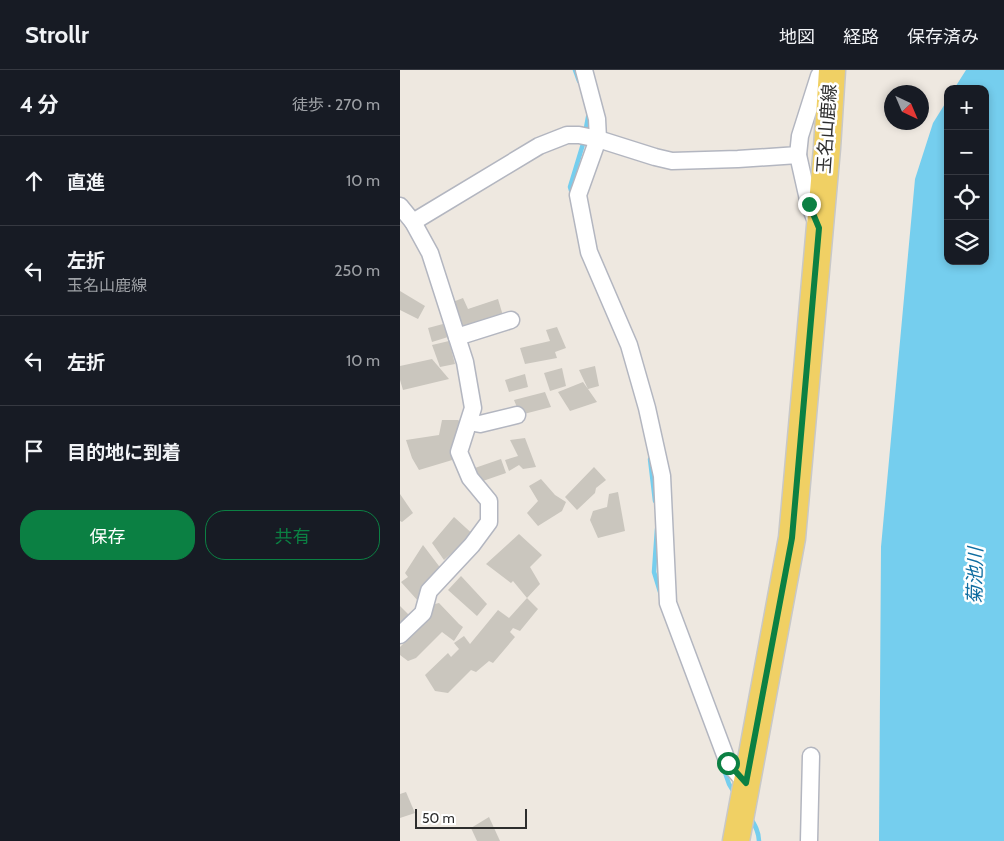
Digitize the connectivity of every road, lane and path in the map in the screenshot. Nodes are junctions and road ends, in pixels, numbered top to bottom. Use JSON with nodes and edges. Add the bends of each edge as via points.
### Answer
{"nodes":[{"id":1,"x":584,"y":70,"type":"edge"},
{"id":2,"x":823,"y":70,"type":"edge"},
{"id":3,"x":832,"y":70,"type":"edge"},
{"id":4,"x":598,"y":139,"type":"junction"},
{"id":5,"x":798,"y":155,"type":"junction"},
{"id":6,"x":400,"y":206,"type":"edge"},
{"id":7,"x":412,"y":222,"type":"junction"},
{"id":8,"x":819,"y":228,"type":"junction"},
{"id":9,"x":511,"y":320,"type":"dead end"},
{"id":10,"x":457,"y":337,"type":"junction"},
{"id":11,"x":517,"y":415,"type":"dead end"},
{"id":12,"x":469,"y":422,"type":"junction"},
{"id":13,"x":400,"y":635,"type":"edge"},
{"id":14,"x":811,"y":756,"type":"dead end"},
{"id":15,"x":745,"y":788,"type":"junction"},
{"id":16,"x":738,"y":829,"type":"edge"},
{"id":17,"x":809,"y":841,"type":"edge"}],
"edges":[{"from":1,"to":4,"type":"street","via":[[597,119]]},
{"from":2,"to":5,"type":"street","via":[[800,136]]},
{"from":3,"to":8,"type":"main road","name":"玉名山鹿線"},
{"from":4,"to":5,"type":"street","via":[[672,161]]},
{"from":4,"to":7,"type":"street","via":[[567,135],[539,146]]},
{"from":4,"to":15,"type":"street","via":[[578,195],[590,252],[629,345],[662,476],[668,603],[728,763]]},
{"from":5,"to":8,"type":"street","via":[[809,204]]},
{"from":6,"to":7,"type":"street"},
{"from":7,"to":10,"type":"street","via":[[430,253]]},
{"from":8,"to":15,"type":"main road","name":"玉名山鹿線","via":[[792,538]]},
{"from":9,"to":10,"type":"street"},
{"from":10,"to":12,"type":"street","via":[[473,408]]},
{"from":11,"to":12,"type":"street","via":[[480,424]]},
{"from":12,"to":13,"type":"street","via":[[459,452],[470,478],[489,501],[489,522],[430,591],[423,613]]},
{"from":14,"to":17,"type":"street"},
{"from":15,"to":16,"type":"main road","name":"玉名山鹿線"}]}
